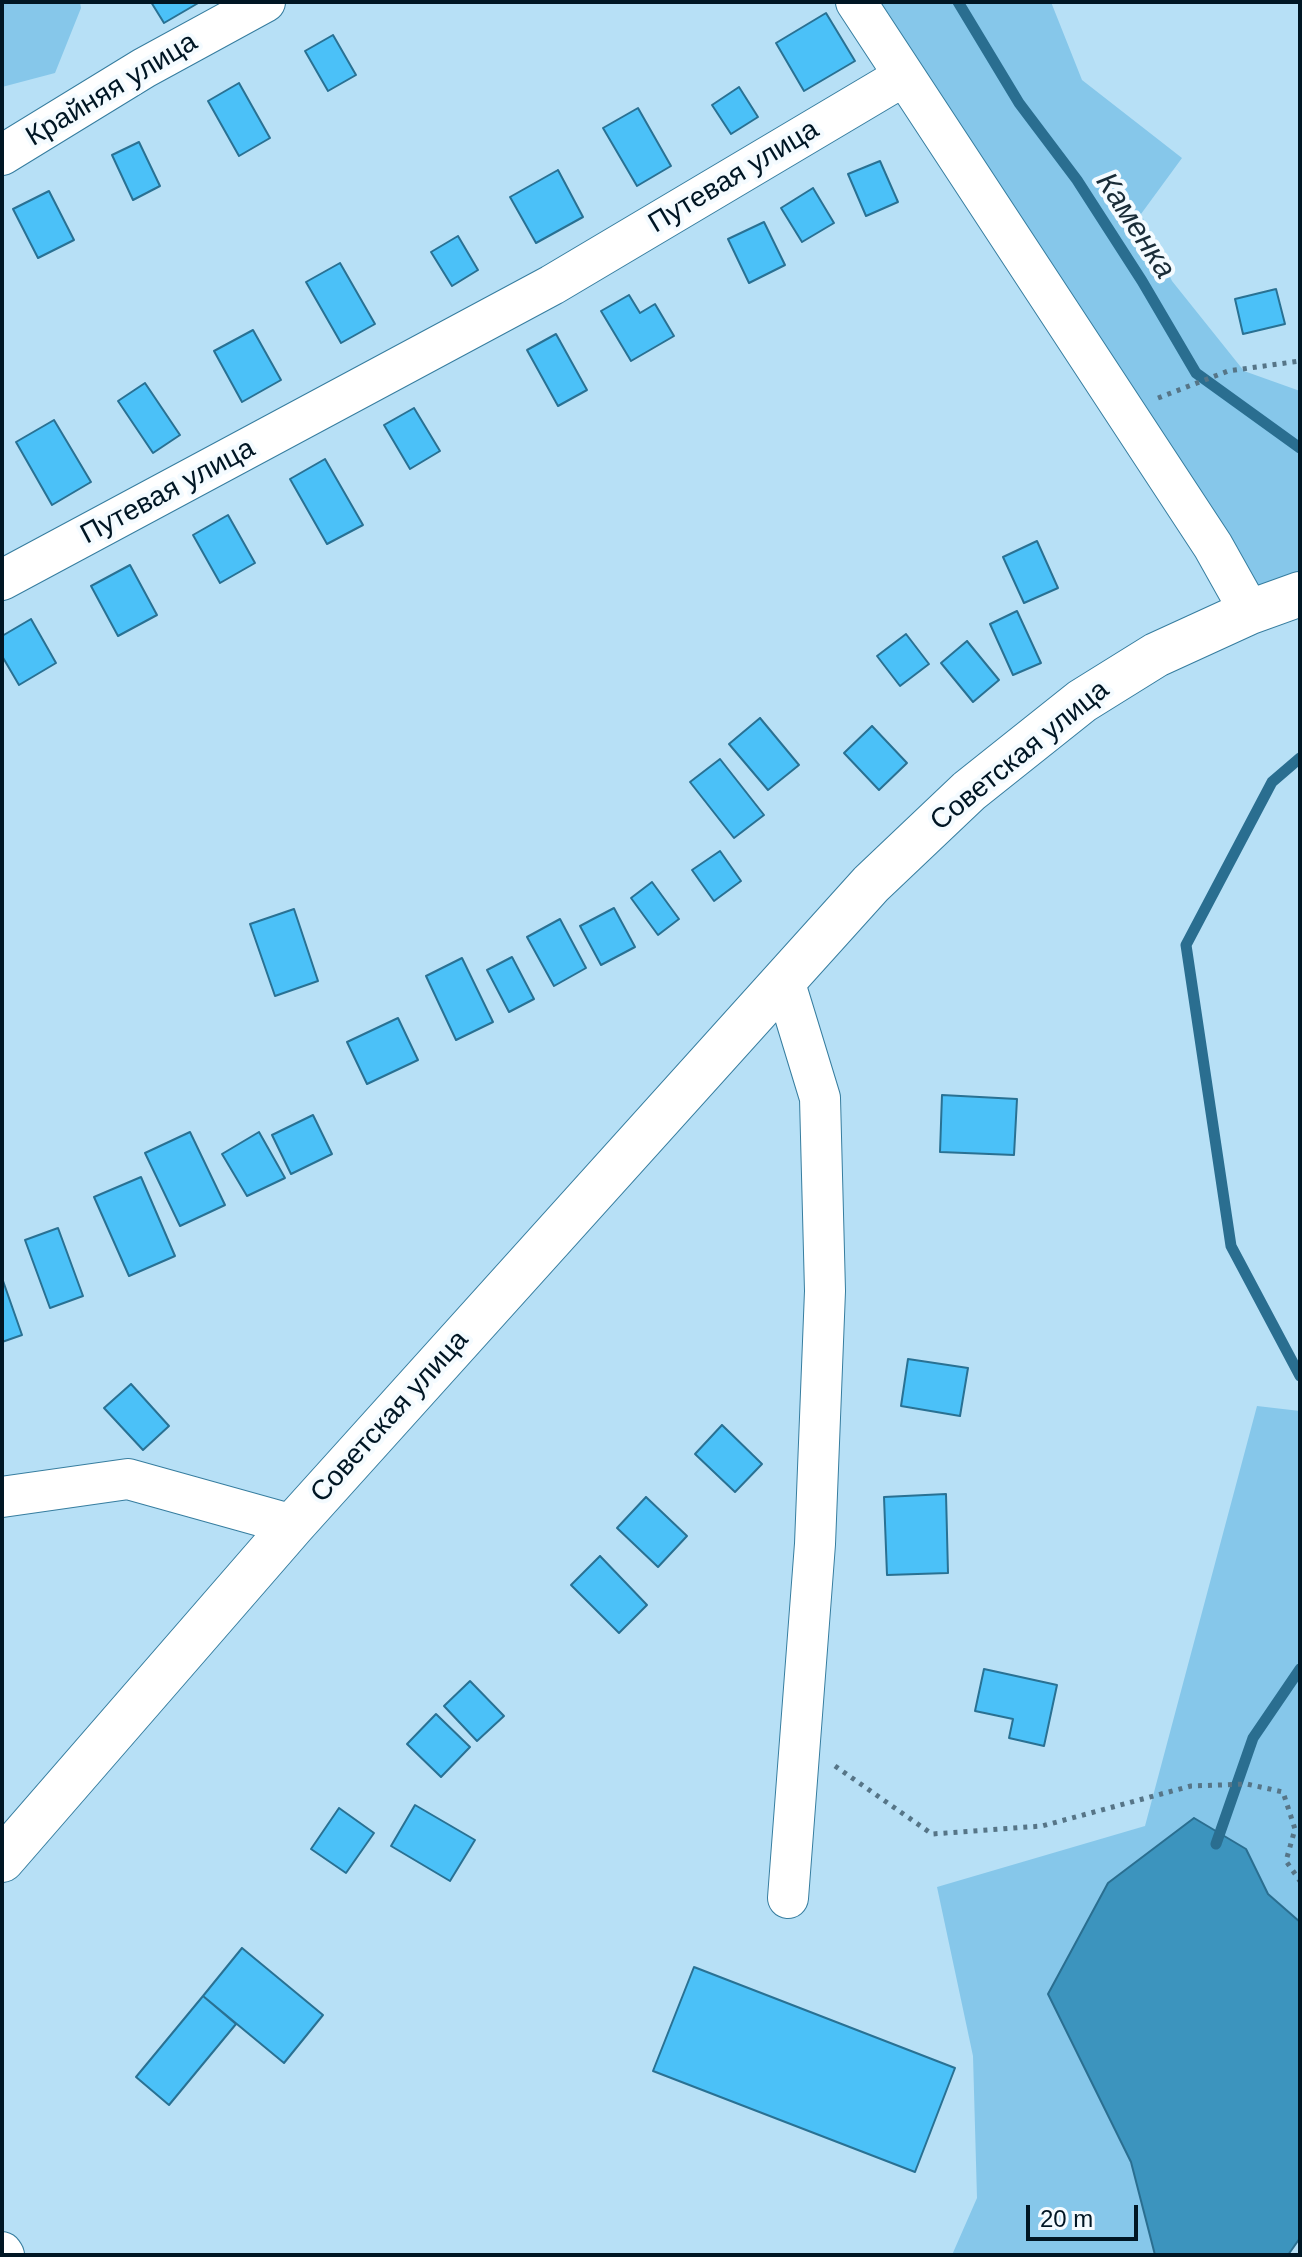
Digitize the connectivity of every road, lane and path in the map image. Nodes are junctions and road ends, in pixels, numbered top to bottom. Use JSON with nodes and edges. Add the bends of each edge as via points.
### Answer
{"nodes":[{"id":1,"x":265,"y":2,"type":"edge"},
{"id":2,"x":856,"y":2,"type":"edge"},
{"id":3,"x":904,"y":76,"type":"junction"},
{"id":4,"x":2,"y":155,"type":"edge"},
{"id":5,"x":1300,"y":361,"type":"edge"},
{"id":6,"x":1183,"y":388,"type":"dead end"},
{"id":7,"x":2,"y":580,"type":"edge"},
{"id":8,"x":1300,"y":594,"type":"edge"},
{"id":9,"x":1250,"y":612,"type":"junction"},
{"id":10,"x":784,"y":980,"type":"junction"},
{"id":11,"x":2,"y":1497,"type":"edge"},
{"id":12,"x":293,"y":1525,"type":"junction"},
{"id":13,"x":800,"y":1744,"type":"junction"},
{"id":14,"x":2,"y":1860,"type":"edge"},
{"id":15,"x":1300,"y":1881,"type":"edge"},
{"id":16,"x":788,"y":1898,"type":"dead end"}],
"edges":[{"from":1,"to":4,"type":"street","name":"Крайняя улица"},
{"from":2,"to":3,"type":"street"},
{"from":3,"to":7,"type":"street","name":"Путевая улица","via":[[552,285]]},
{"from":3,"to":9,"type":"street","via":[[1213,546]]},
{"from":5,"to":6,"type":"path","via":[[1228,371]]},
{"from":8,"to":9,"type":"main road","name":"Советская улица"},
{"from":9,"to":10,"type":"main road","name":"Советская улица","via":[[1156,655],[1082,701],[969,791],[871,884]]},
{"from":10,"to":12,"type":"main road","name":"Советская улица"},
{"from":10,"to":13,"type":"street","via":[[820,1098],[825,1291]]},
{"from":11,"to":12,"type":"street","via":[[128,1479]]},
{"from":12,"to":14,"type":"main road","name":"Советская улица"},
{"from":13,"to":15,"type":"path","via":[[932,1834],[1042,1826],[1191,1786],[1247,1784],[1283,1792],[1295,1829],[1286,1861]]},
{"from":13,"to":16,"type":"street"}]}
